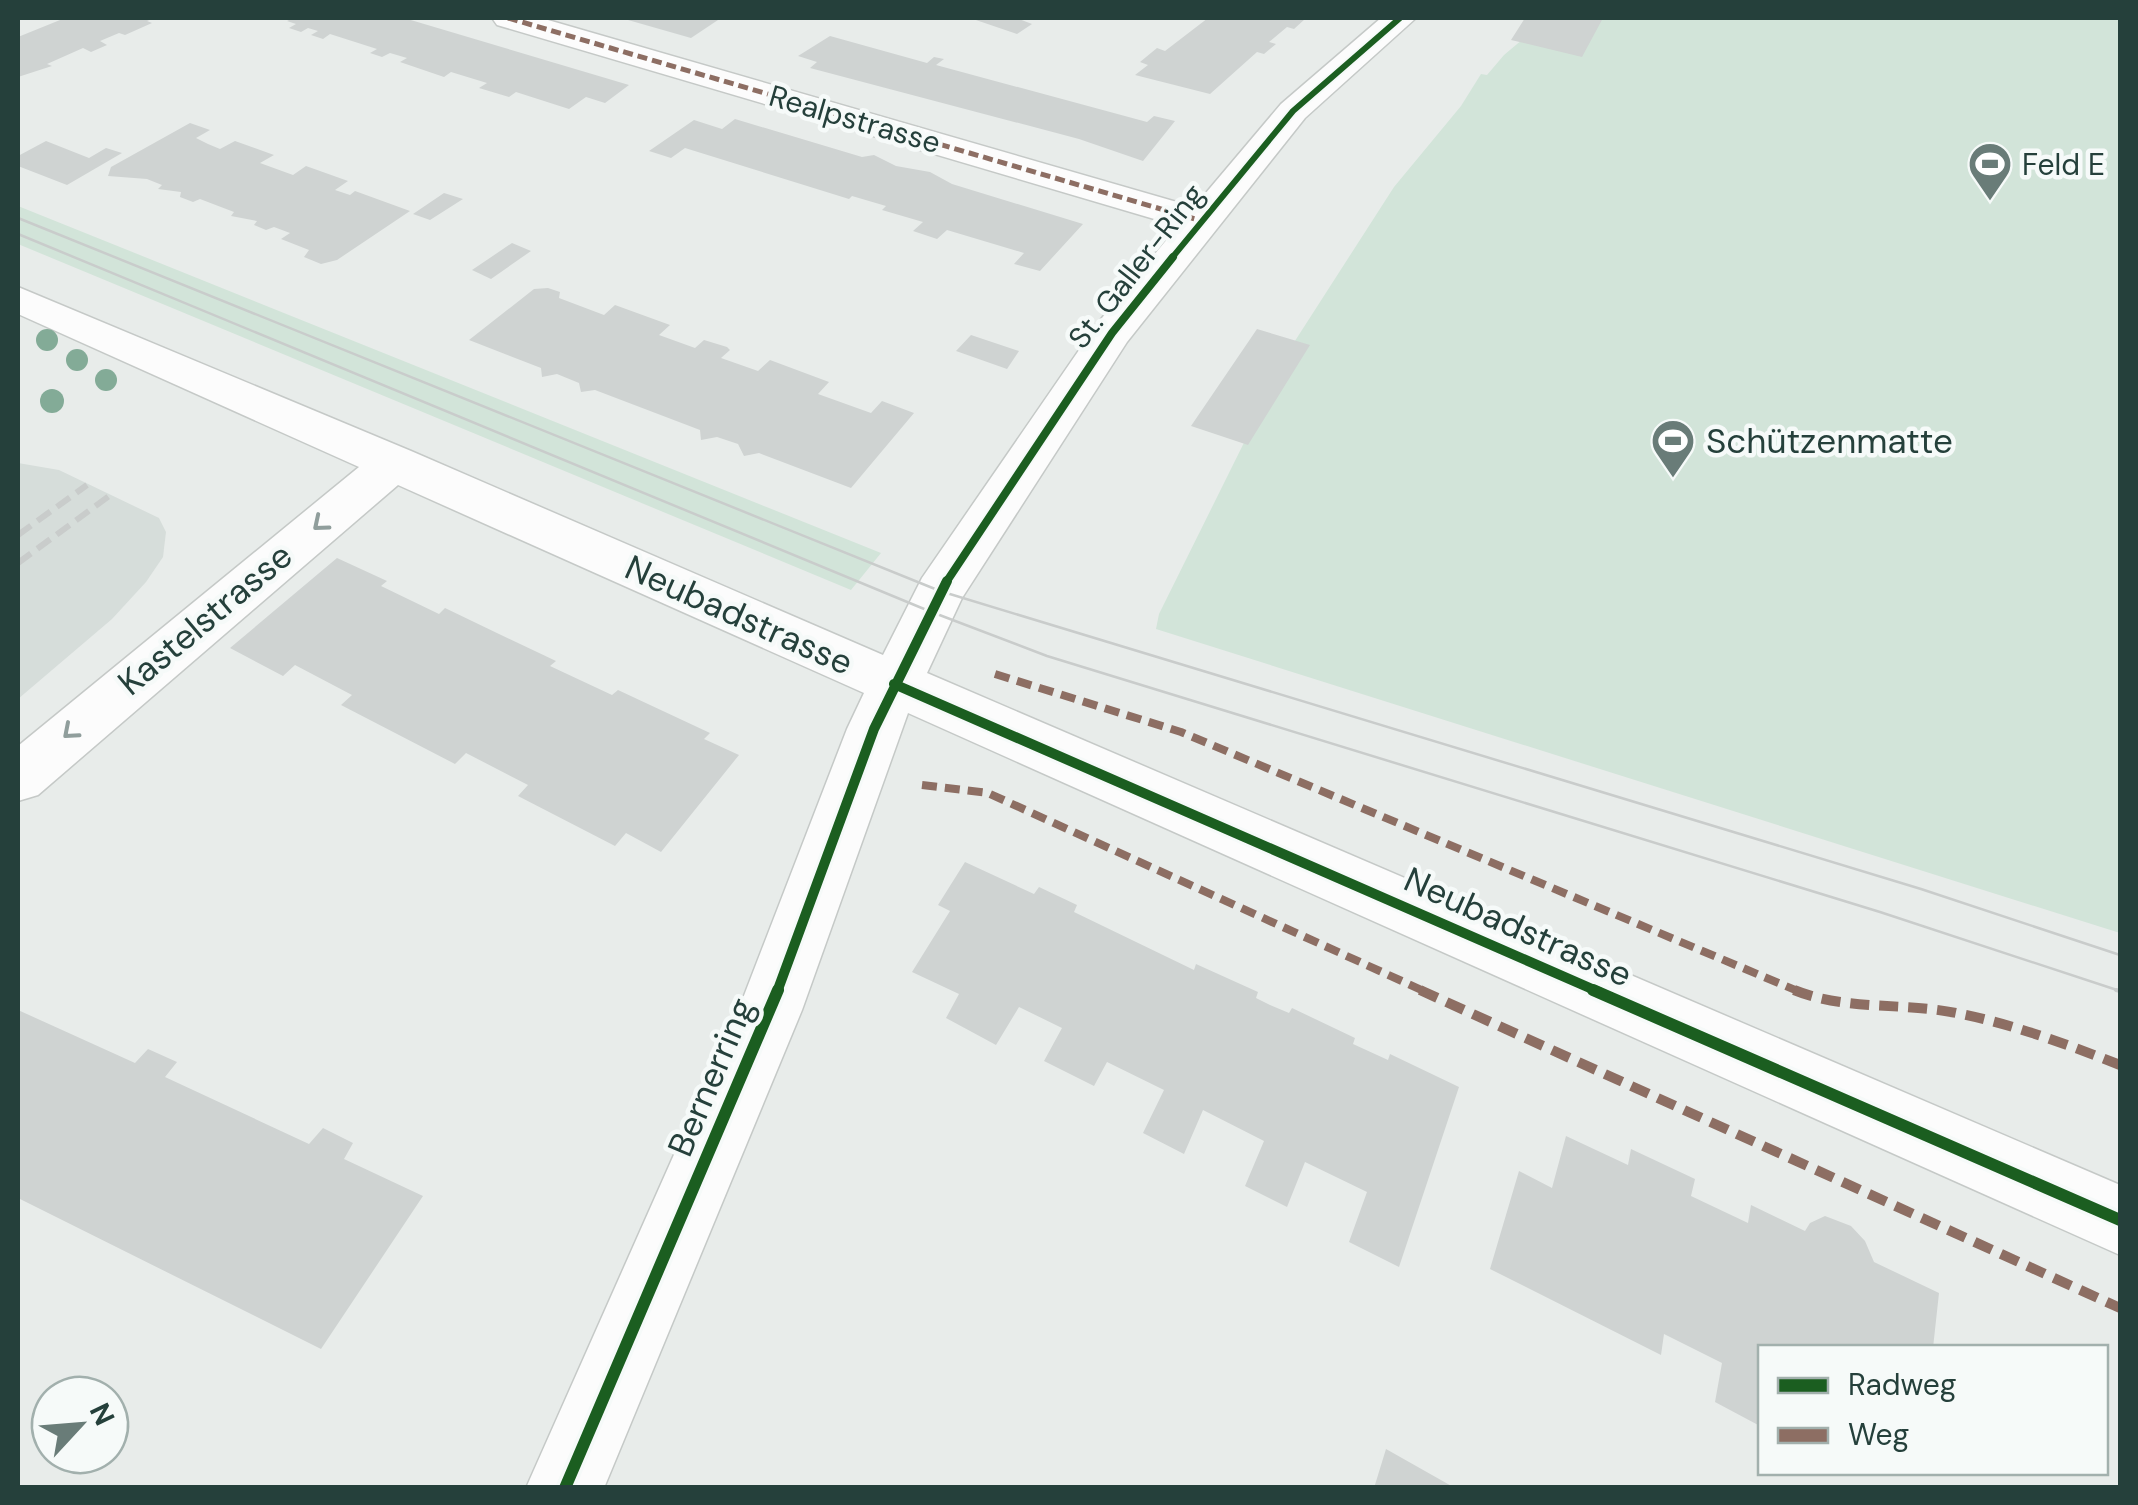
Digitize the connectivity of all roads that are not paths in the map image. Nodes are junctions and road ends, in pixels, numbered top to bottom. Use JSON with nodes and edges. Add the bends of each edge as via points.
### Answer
{"nodes":[{"id":1,"x":508,"y":18,"type":"edge"},
{"id":2,"x":1400,"y":18,"type":"edge"},
{"id":3,"x":1202,"y":221,"type":"junction"},
{"id":4,"x":18,"y":299,"type":"edge"},
{"id":5,"x":395,"y":462,"type":"junction"},
{"id":6,"x":894,"y":684,"type":"junction"},
{"id":7,"x":18,"y":778,"type":"edge"},
{"id":8,"x":2120,"y":1220,"type":"edge"},
{"id":9,"x":565,"y":1488,"type":"edge"}],
"edges":[{"from":1,"to":3,"type":"street","name":"Realpstrasse"},
{"from":2,"to":3,"type":"street","name":"St. Galler-Ring","via":[[1292,111]]},
{"from":3,"to":6,"type":"street","name":"St. Galler-Ring","via":[[1112,333],[956,566]]},
{"from":4,"to":5,"type":"street","name":"Neubadstrasse"},
{"from":5,"to":6,"type":"street","name":"Neubadstrasse"},
{"from":5,"to":7,"type":"street","name":"Kastelstrasse","one_way":true},
{"from":6,"to":8,"type":"street","name":"Neubadstrasse"},
{"from":6,"to":9,"type":"street","name":"Bernerring","via":[[770,1010]]}]}
